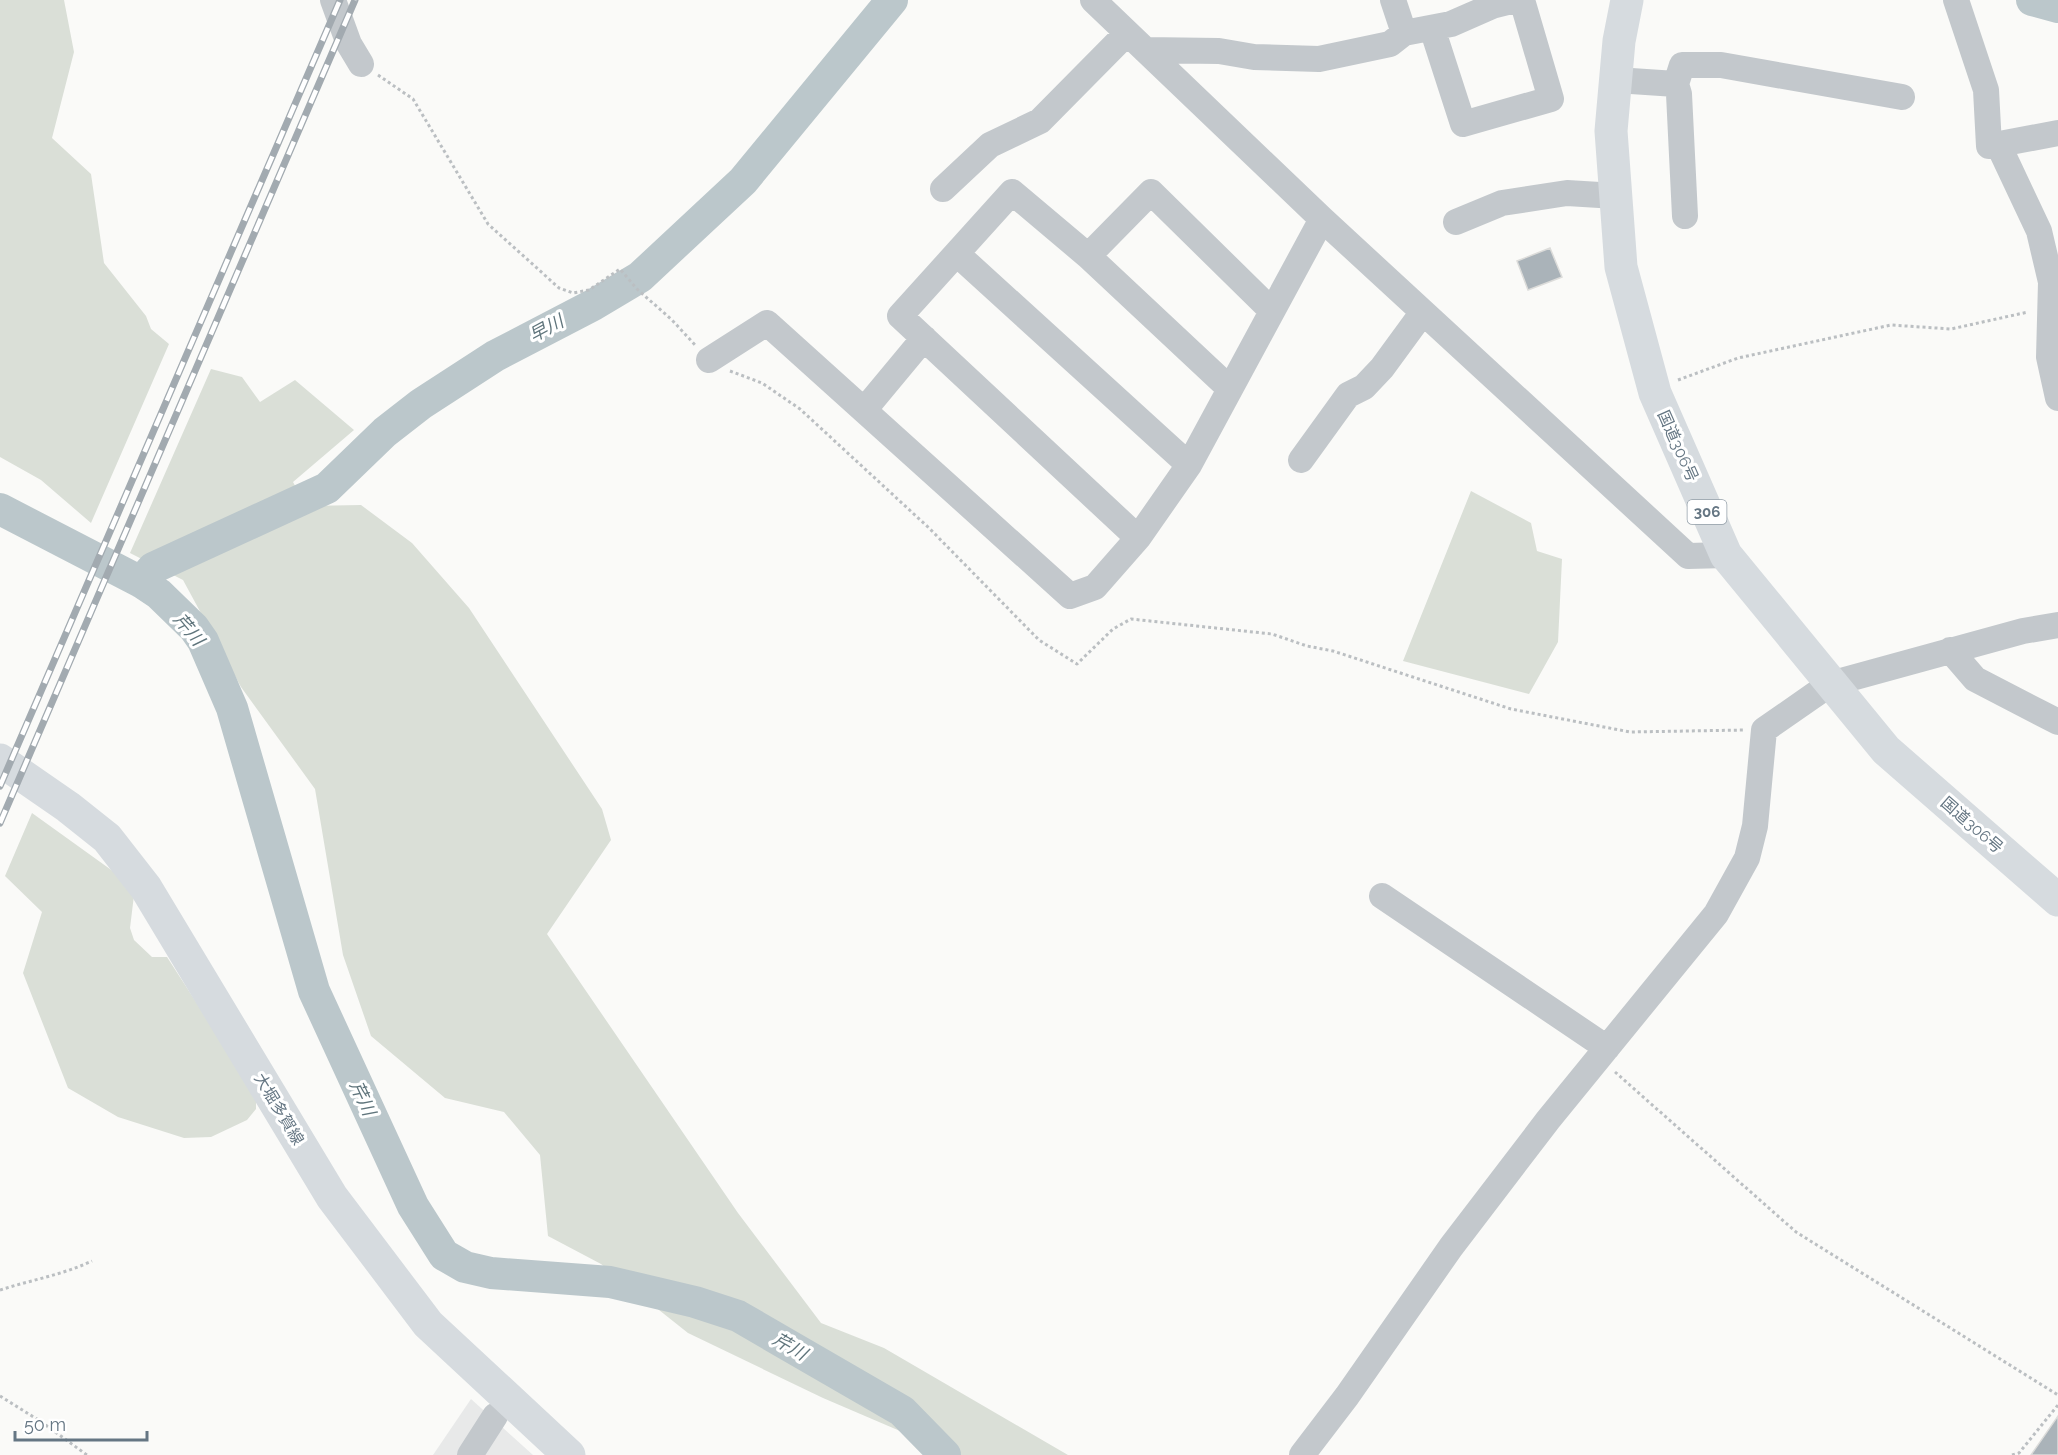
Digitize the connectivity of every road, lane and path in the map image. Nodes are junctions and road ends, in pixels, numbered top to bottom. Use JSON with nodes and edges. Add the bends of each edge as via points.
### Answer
{"nodes":[{"id":1,"x":333,"y":0,"type":"edge"},
{"id":2,"x":1093,"y":0,"type":"edge"},
{"id":3,"x":1393,"y":0,"type":"edge"},
{"id":4,"x":1516,"y":0,"type":"edge"},
{"id":5,"x":1522,"y":0,"type":"edge"},
{"id":6,"x":1627,"y":0,"type":"edge"},
{"id":7,"x":1956,"y":0,"type":"edge"},
{"id":8,"x":1432,"y":28,"type":"junction"},
{"id":9,"x":1404,"y":33,"type":"junction"},
{"id":10,"x":1136,"y":41,"type":"junction"},
{"id":11,"x":361,"y":64,"type":"joint"},
{"id":12,"x":1616,"y":80,"type":"junction"},
{"id":13,"x":1676,"y":84,"type":"junction"},
{"id":14,"x":1902,"y":96,"type":"dead end"},
{"id":15,"x":2058,"y":133,"type":"edge"},
{"id":16,"x":1998,"y":144,"type":"junction"},
{"id":17,"x":943,"y":189,"type":"dead end"},
{"id":18,"x":1616,"y":196,"type":"junction"},
{"id":19,"x":1685,"y":216,"type":"dead end"},
{"id":20,"x":1322,"y":219,"type":"junction"},
{"id":21,"x":1456,"y":222,"type":"dead end"},
{"id":22,"x":957,"y":254,"type":"junction"},
{"id":23,"x":1088,"y":256,"type":"junction"},
{"id":24,"x":2053,"y":290,"type":"edge"},
{"id":25,"x":1271,"y":310,"type":"junction"},
{"id":26,"x":1423,"y":312,"type":"junction"},
{"id":27,"x":924,"y":338,"type":"junction"},
{"id":28,"x":709,"y":360,"type":"junction"},
{"id":29,"x":1675,"y":381,"type":"dead end"},
{"id":30,"x":1229,"y":388,"type":"junction"},
{"id":31,"x":2058,"y":398,"type":"edge"},
{"id":32,"x":865,"y":409,"type":"junction"},
{"id":33,"x":1301,"y":460,"type":"dead end"},
{"id":34,"x":1189,"y":465,"type":"junction"},
{"id":35,"x":1138,"y":538,"type":"junction"},
{"id":36,"x":1726,"y":555,"type":"junction"},
{"id":37,"x":2058,"y":625,"type":"edge"},
{"id":38,"x":1950,"y":650,"type":"junction"},
{"id":39,"x":1830,"y":684,"type":"junction"},
{"id":40,"x":2058,"y":722,"type":"edge"},
{"id":41,"x":1764,"y":730,"type":"junction"},
{"id":42,"x":0,"y":760,"type":"edge"},
{"id":43,"x":2056,"y":892,"type":"edge"},
{"id":44,"x":1382,"y":896,"type":"dead end"},
{"id":45,"x":1603,"y":1053,"type":"junction"},
{"id":46,"x":92,"y":1261,"type":"dead end"},
{"id":47,"x":0,"y":1290,"type":"edge"},
{"id":48,"x":2058,"y":1395,"type":"edge"},
{"id":49,"x":0,"y":1396,"type":"edge"},
{"id":50,"x":2058,"y":1405,"type":"edge"},
{"id":51,"x":495,"y":1416,"type":"dead end"},
{"id":52,"x":87,"y":1455,"type":"edge"},
{"id":53,"x":470,"y":1455,"type":"edge"},
{"id":54,"x":569,"y":1455,"type":"edge"},
{"id":55,"x":1302,"y":1455,"type":"edge"},
{"id":56,"x":2012,"y":1455,"type":"edge"}],
"edges":[{"from":1,"to":11,"type":"street"},
{"from":2,"to":10,"type":"street"},
{"from":3,"to":9,"type":"street"},
{"from":4,"to":8,"type":"street"},
{"from":5,"to":8,"type":"street","via":[[1551,99],[1463,124]]},
{"from":6,"to":12,"type":"main road","name":"国道306号","number":"306"},
{"from":7,"to":16,"type":"street","via":[[1986,90],[1989,146]]},
{"from":8,"to":9,"type":"street"},
{"from":9,"to":10,"type":"street","via":[[1390,44],[1318,59],[1254,57]]},
{"from":10,"to":17,"type":"street","via":[[1040,121],[990,145]]},
{"from":10,"to":20,"type":"street"},
{"from":11,"to":28,"type":"path","via":[[413,99],[488,224],[559,288],[573,293],[589,290],[620,269]]},
{"from":12,"to":13,"type":"street"},
{"from":12,"to":18,"type":"main road","name":"国道306号","number":"306","via":[[1611,131]]},
{"from":13,"to":14,"type":"street","via":[[1682,65],[1721,65]]},
{"from":13,"to":19,"type":"street"},
{"from":15,"to":16,"type":"street"},
{"from":16,"to":24,"type":"street","via":[[2039,231]]},
{"from":18,"to":21,"type":"street","via":[[1567,193],[1502,203]]},
{"from":18,"to":36,"type":"main road","name":"国道306号","number":"306","via":[[1621,267],[1655,393]]},
{"from":20,"to":25,"type":"street"},
{"from":20,"to":26,"type":"street"},
{"from":22,"to":23,"type":"street","via":[[1012,192]]},
{"from":22,"to":27,"type":"street","via":[[900,316]]},
{"from":22,"to":34,"type":"street"},
{"from":23,"to":25,"type":"street","via":[[1151,192]]},
{"from":23,"to":30,"type":"street"},
{"from":24,"to":29,"type":"path","via":[[1951,328],[1891,325],[1738,358]]},
{"from":24,"to":31,"type":"street","via":[[2049,357]]},
{"from":25,"to":30,"type":"street"},
{"from":26,"to":33,"type":"street","via":[[1370,381],[1348,395]]},
{"from":26,"to":36,"type":"street","via":[[1688,556]]},
{"from":27,"to":32,"type":"street"},
{"from":27,"to":35,"type":"street"},
{"from":28,"to":32,"type":"street","via":[[767,323]]},
{"from":28,"to":41,"type":"path","via":[[762,383],[800,408],[929,528],[1039,640],[1077,664],[1113,629],[1131,619],[1272,634],[1511,709],[1630,732]]},
{"from":30,"to":34,"type":"street"},
{"from":32,"to":35,"type":"street","via":[[1070,596],[1095,587]]},
{"from":34,"to":35,"type":"street"},
{"from":36,"to":39,"type":"main road","name":"国道306号","number":"306"},
{"from":37,"to":38,"type":"street"},
{"from":38,"to":39,"type":"street"},
{"from":38,"to":40,"type":"street","via":[[1975,679]]},
{"from":39,"to":41,"type":"street"},
{"from":39,"to":43,"type":"main road","name":"国道306号","number":"306","via":[[1886,750]]},
{"from":41,"to":45,"type":"street","via":[[1755,826],[1747,858],[1716,914]]},
{"from":42,"to":54,"type":"main road","name":"大堀多賀線","via":[[107,838],[146,888],[332,1197],[428,1324]]},
{"from":44,"to":45,"type":"street"},
{"from":45,"to":48,"type":"path","via":[[1796,1232]]},
{"from":45,"to":55,"type":"street","via":[[1451,1247]]},
{"from":46,"to":47,"type":"path"},
{"from":49,"to":52,"type":"path"},
{"from":50,"to":56,"type":"path","via":[[2019,1453]]},
{"from":51,"to":53,"type":"street"}]}
